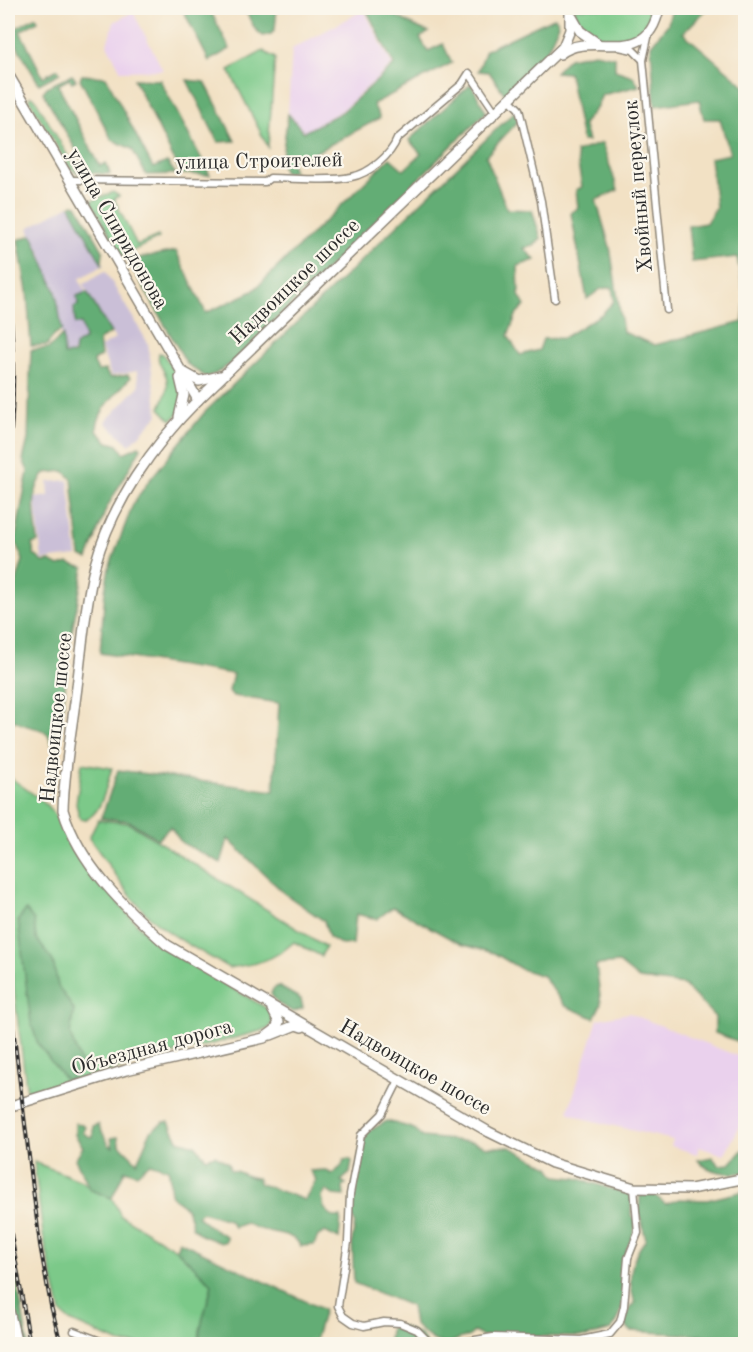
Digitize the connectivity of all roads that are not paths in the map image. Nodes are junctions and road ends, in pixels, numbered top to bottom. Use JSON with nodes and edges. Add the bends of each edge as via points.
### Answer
{"nodes":[{"id":1,"x":570,"y":8,"type":"edge"},
{"id":2,"x":659,"y":8,"type":"edge"},
{"id":3,"x":649,"y":30,"type":"junction"},
{"id":4,"x":602,"y":45,"type":"junction"},
{"id":5,"x":619,"y":47,"type":"junction"},
{"id":6,"x":644,"y":60,"type":"junction"},
{"id":7,"x":544,"y":67,"type":"junction"},
{"id":8,"x":8,"y":74,"type":"edge"},
{"id":9,"x":510,"y":100,"type":"junction"},
{"id":10,"x":496,"y":113,"type":"junction"},
{"id":11,"x":68,"y":180,"type":"junction"},
{"id":12,"x":555,"y":299,"type":"dead end"},
{"id":13,"x":667,"y":310,"type":"dead end"},
{"id":14,"x":175,"y":364,"type":"junction"},
{"id":15,"x":232,"y":368,"type":"junction"},
{"id":16,"x":198,"y":400,"type":"junction"},
{"id":17,"x":178,"y":420,"type":"junction"},
{"id":18,"x":269,"y":1005,"type":"junction"},
{"id":19,"x":319,"y":1033,"type":"junction"},
{"id":20,"x":264,"y":1038,"type":"junction"},
{"id":21,"x":399,"y":1080,"type":"junction"},
{"id":22,"x":8,"y":1107,"type":"edge"},
{"id":23,"x":746,"y":1178,"type":"edge"},
{"id":24,"x":634,"y":1188,"type":"junction"},
{"id":25,"x":8,"y":1306,"type":"edge"},
{"id":26,"x":74,"y":1330,"type":"dead end"},
{"id":27,"x":17,"y":1344,"type":"edge"},
{"id":28,"x":108,"y":1344,"type":"edge"},
{"id":29,"x":431,"y":1344,"type":"edge"},
{"id":30,"x":452,"y":1344,"type":"edge"}],
"edges":[{"from":1,"to":4,"type":"main road","via":[[580,31]]},
{"from":1,"to":7,"type":"main road","via":[[566,42]]},
{"from":2,"to":3,"type":"main road"},
{"from":3,"to":5,"type":"main road"},
{"from":3,"to":6,"type":"street","name":"Хвойный переулок"},
{"from":4,"to":5,"type":"main road"},
{"from":4,"to":7,"type":"main road","via":[[575,46]]},
{"from":5,"to":6,"type":"street","via":[[633,50]]},
{"from":6,"to":13,"type":"street","name":"Хвойный переулок"},
{"from":7,"to":9,"type":"main road","name":"Надвоицкое шоссе"},
{"from":8,"to":11,"type":"main road","name":"улица Спиридонова"},
{"from":9,"to":10,"type":"main road","name":"Надвоицкое шоссе"},
{"from":9,"to":12,"type":"street","via":[[519,109],[541,201]]},
{"from":10,"to":11,"type":"street","name":"улица Строителей","via":[[469,73],[462,84],[397,139],[389,154],[351,177],[270,178],[265,182]]},
{"from":10,"to":15,"type":"main road","name":"Надвоицкое шоссе"},
{"from":11,"to":14,"type":"main road","name":"улица Спиридонова"},
{"from":14,"to":15,"type":"main road","via":[[190,377],[204,381]]},
{"from":14,"to":16,"type":"main road","name":"улица Спиридонова"},
{"from":14,"to":17,"type":"main road","via":[[184,395]]},
{"from":15,"to":16,"type":"main road","name":"Надвоицкое шоссе"},
{"from":16,"to":17,"type":"main road","name":"Надвоицкое шоссе"},
{"from":17,"to":18,"type":"main road","name":"Надвоицкое шоссе","via":[[123,499],[96,564],[63,810],[69,829],[93,867],[133,915],[167,945]]},
{"from":18,"to":19,"type":"main road","name":"Надвоицкое шоссе"},
{"from":18,"to":20,"type":"main road","name":"Объездная дорога","via":[[279,1022]]},
{"from":19,"to":20,"type":"main road","via":[[296,1025]]},
{"from":19,"to":21,"type":"main road","name":"Надвоицкое шоссе"},
{"from":20,"to":22,"type":"main road","name":"Объездная дорога","via":[[126,1070]]},
{"from":21,"to":24,"type":"main road","name":"Надвоицкое шоссе","via":[[489,1132],[552,1162]]},
{"from":21,"to":29,"type":"street","via":[[382,1114],[361,1135],[350,1194],[348,1242],[338,1306],[353,1323],[400,1323],[417,1330]]},
{"from":23,"to":24,"type":"main road","name":"Надвоицкое шоссе","via":[[691,1189]]},
{"from":24,"to":30,"type":"street","via":[[638,1233],[628,1258],[620,1322],[610,1334],[580,1340],[493,1337]]},
{"from":25,"to":27,"type":"main road"},
{"from":26,"to":28,"type":"street"}]}
